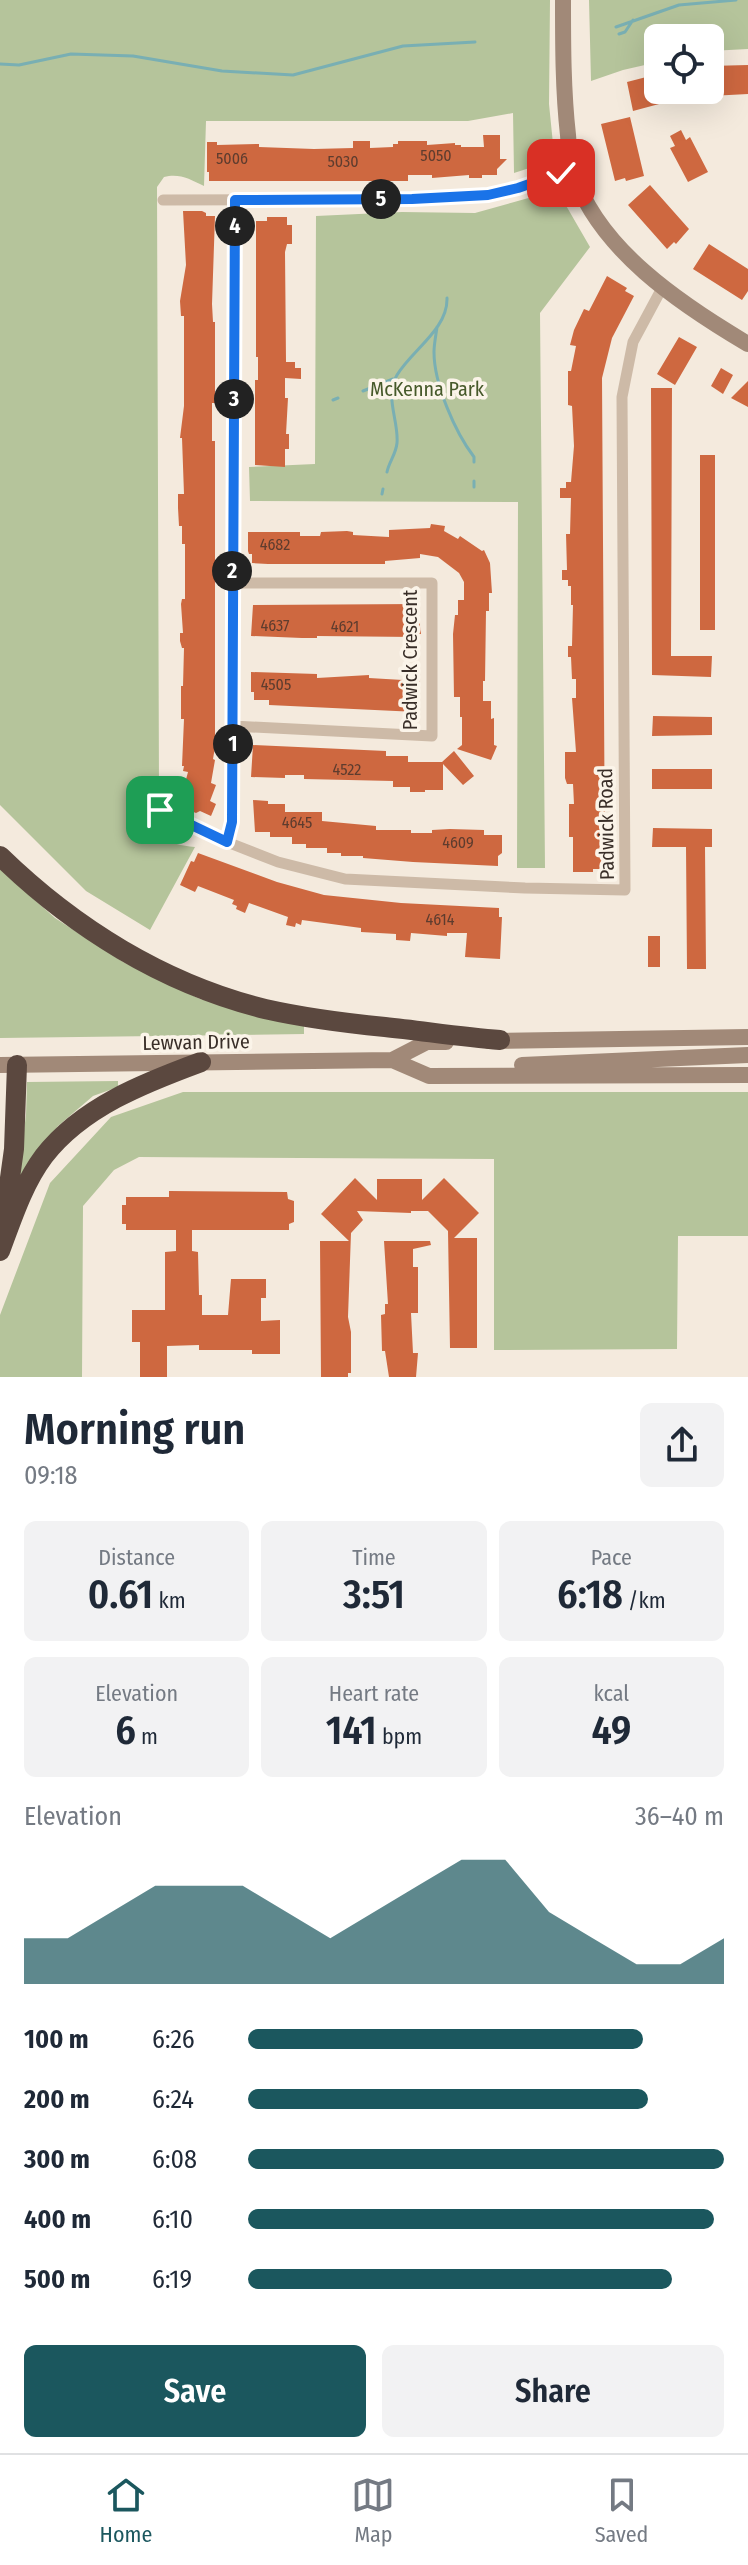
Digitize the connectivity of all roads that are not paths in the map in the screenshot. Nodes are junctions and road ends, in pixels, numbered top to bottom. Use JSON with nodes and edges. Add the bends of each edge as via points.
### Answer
{"nodes":[{"id":1,"x":563,"y":0,"type":"edge"},
{"id":2,"x":572,"y":169,"type":"junction"},
{"id":3,"x":163,"y":200,"type":"dead end"},
{"id":4,"x":235,"y":200,"type":"junction"},
{"id":5,"x":662,"y":288,"type":"junction"},
{"id":6,"x":748,"y":344,"type":"edge"},
{"id":7,"x":232,"y":583,"type":"junction"},
{"id":8,"x":233,"y":726,"type":"junction"},
{"id":9,"x":160,"y":810,"type":"dead end"},
{"id":10,"x":227,"y":842,"type":"junction"},
{"id":11,"x":0,"y":856,"type":"edge"},
{"id":12,"x":748,"y":1037,"type":"edge"},
{"id":13,"x":500,"y":1040,"type":"junction"},
{"id":14,"x":748,"y":1055,"type":"edge"},
{"id":15,"x":392,"y":1060,"type":"junction"},
{"id":16,"x":201,"y":1062,"type":"junction"},
{"id":17,"x":8,"y":1065,"type":"edge"},
{"id":18,"x":748,"y":1075,"type":"edge"},
{"id":19,"x":429,"y":1076,"type":"junction"},
{"id":20,"x":0,"y":1233,"type":"edge"},
{"id":21,"x":0,"y":1251,"type":"edge"}],
"edges":[{"from":1,"to":2,"type":"main road","via":[[563,94]]},
{"from":2,"to":4,"type":"street","via":[[488,195]]},
{"from":2,"to":5,"type":"main road","via":[[608,238]]},
{"from":3,"to":4,"type":"street"},
{"from":4,"to":7,"type":"street"},
{"from":5,"to":6,"type":"main road"},
{"from":5,"to":10,"type":"street","name":"Padwick Road","via":[[633,342],[622,397],[625,890],[345,879]]},
{"from":7,"to":8,"type":"street"},
{"from":7,"to":8,"type":"street","name":"Padwick Crescent","via":[[432,583],[432,736]]},
{"from":8,"to":10,"type":"street"},
{"from":9,"to":10,"type":"street","name":"Padwick Road"},
{"from":11,"to":13,"type":"highway","via":[[104,940],[220,995],[338,1023]]},
{"from":12,"to":13,"type":"main road","name":"Lewvan Drive"},
{"from":13,"to":15,"type":"main road","name":"Lewvan Drive","via":[[427,1042]]},
{"from":14,"to":19,"type":"main road","via":[[514,1066]]},
{"from":15,"to":16,"type":"main road","name":"Lewvan Drive"},
{"from":15,"to":19,"type":"main road","name":"Lewvan Drive"},
{"from":16,"to":17,"type":"main road","name":"Lewvan Drive"},
{"from":16,"to":21,"type":"highway","via":[[120,1096],[60,1138],[34,1172]]},
{"from":17,"to":20,"type":"highway","via":[[12,1170]]},
{"from":18,"to":19,"type":"main road","name":"Lewvan Drive"}]}
